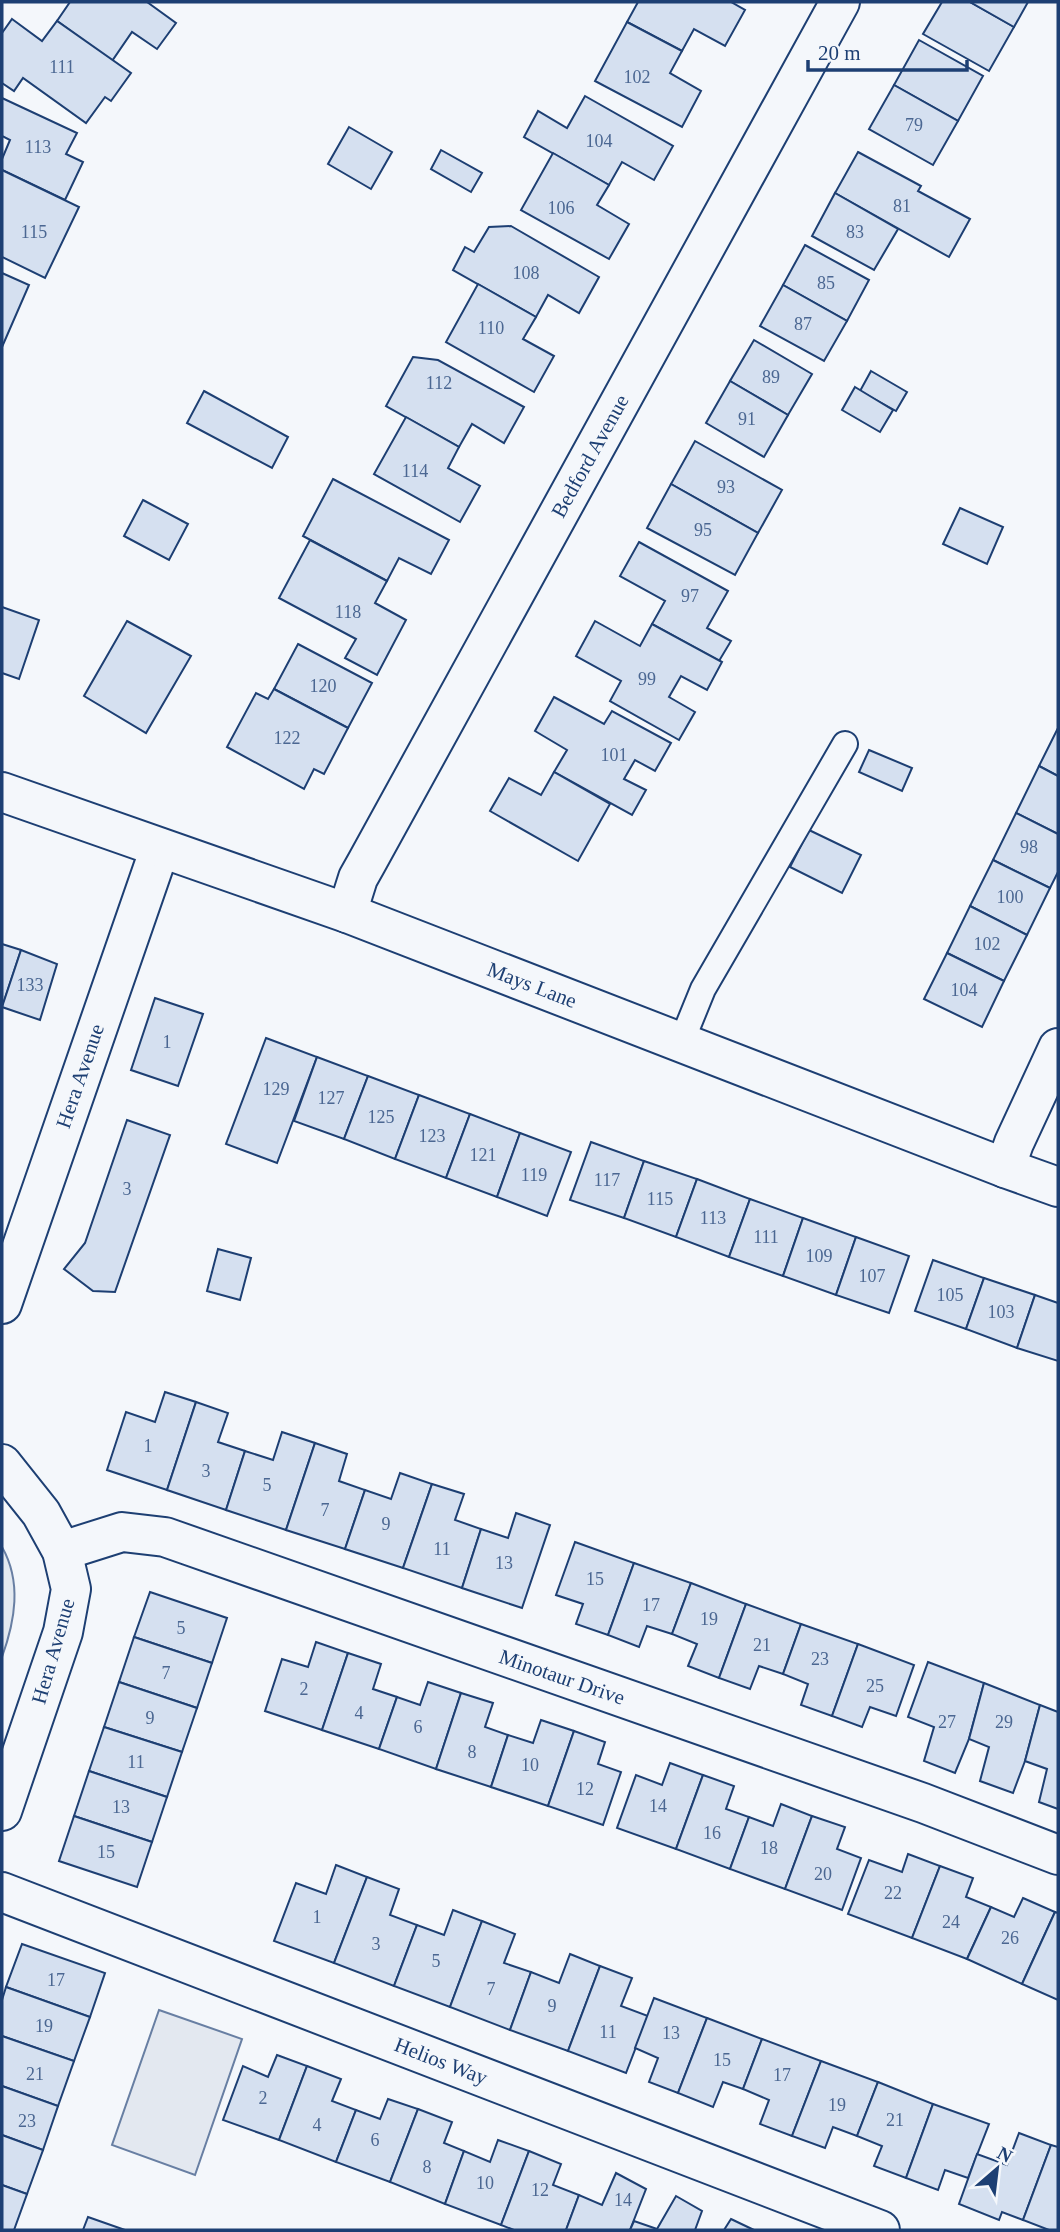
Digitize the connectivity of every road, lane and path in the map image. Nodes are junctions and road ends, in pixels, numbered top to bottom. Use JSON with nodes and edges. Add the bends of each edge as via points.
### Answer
{"nodes":[{"id":1,"x":840,"y":2,"type":"edge"},
{"id":2,"x":845,"y":744,"type":"dead end"},
{"id":3,"x":2,"y":792,"type":"edge"},
{"id":4,"x":160,"y":848,"type":"junction"},
{"id":5,"x":347,"y":913,"type":"junction"},
{"id":6,"x":681,"y":1043,"type":"junction"},
{"id":7,"x":1058,"y":1048,"type":"edge"},
{"id":8,"x":1005,"y":1168,"type":"junction"},
{"id":9,"x":1058,"y":1186,"type":"edge"},
{"id":10,"x":2,"y":1304,"type":"edge"},
{"id":11,"x":2,"y":1464,"type":"edge"},
{"id":12,"x":62,"y":1551,"type":"junction"},
{"id":13,"x":2,"y":1811,"type":"edge"},
{"id":14,"x":1058,"y":1855,"type":"edge"},
{"id":15,"x":2,"y":1892,"type":"edge"},
{"id":16,"x":880,"y":2230,"type":"edge"}],
"edges":[{"from":1,"to":5,"type":"street","name":"Bedford Avenue","via":[[358,878]]},
{"from":2,"to":6,"type":"lane","via":[[703,989]]},
{"from":3,"to":4,"type":"street","name":"Mays Lane"},
{"from":4,"to":5,"type":"street","name":"Mays Lane"},
{"from":4,"to":10,"type":"street","name":"Hera Avenue"},
{"from":5,"to":6,"type":"street","name":"Mays Lane"},
{"from":6,"to":8,"type":"street","name":"Mays Lane"},
{"from":7,"to":8,"type":"street"},
{"from":8,"to":9,"type":"street","name":"Mays Lane"},
{"from":11,"to":12,"type":"street","name":"Hera Avenue","via":[[41,1513]]},
{"from":12,"to":13,"type":"street","name":"Hera Avenue","via":[[71,1590],[63,1632]]},
{"from":12,"to":14,"type":"street","name":"Minotaur Drive","via":[[122,1532],[164,1537],[923,1803]]},
{"from":15,"to":16,"type":"street","name":"Helios Way"}]}
